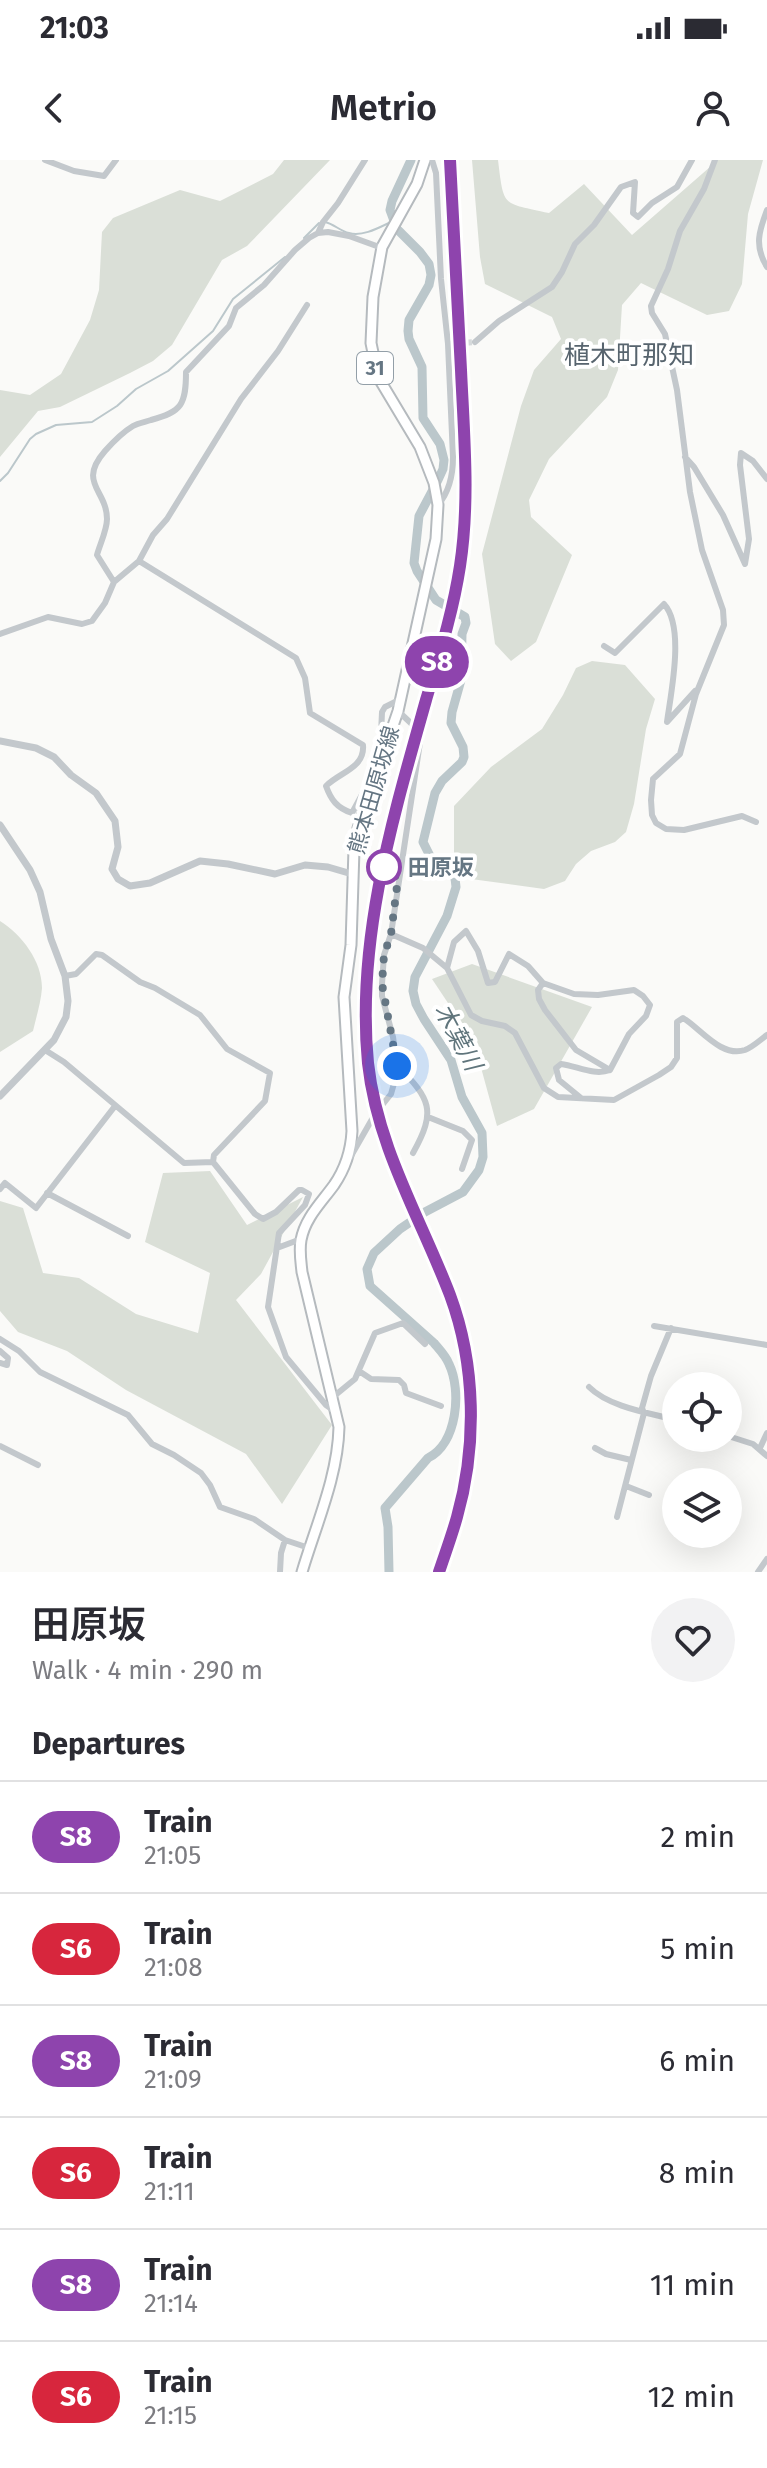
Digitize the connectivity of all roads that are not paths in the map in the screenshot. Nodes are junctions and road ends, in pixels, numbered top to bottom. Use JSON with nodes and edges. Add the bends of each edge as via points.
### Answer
{"nodes":[{"id":1,"x":45,"y":160,"type":"edge"},
{"id":2,"x":116,"y":160,"type":"edge"},
{"id":3,"x":365,"y":160,"type":"edge"},
{"id":4,"x":425,"y":160,"type":"edge"},
{"id":5,"x":432,"y":160,"type":"edge"},
{"id":6,"x":692,"y":160,"type":"edge"},
{"id":7,"x":715,"y":160,"type":"edge"},
{"id":8,"x":767,"y":210,"type":"edge"},
{"id":9,"x":318,"y":233,"type":"junction"},
{"id":10,"x":382,"y":248,"type":"junction"},
{"id":11,"x":767,"y":267,"type":"edge"},
{"id":12,"x":307,"y":305,"type":"dead end"},
{"id":13,"x":475,"y":342,"type":"tunnel mouth"},
{"id":14,"x":685,"y":457,"type":"junction"},
{"id":15,"x":767,"y":479,"type":"edge"},
{"id":16,"x":436,"y":500,"type":"junction"},
{"id":17,"x":139,"y":561,"type":"junction"},
{"id":18,"x":114,"y":582,"type":"junction"},
{"id":19,"x":0,"y":634,"type":"edge"},
{"id":20,"x":604,"y":646,"type":"dead end"},
{"id":21,"x":700,"y":685,"type":"junction"},
{"id":22,"x":401,"y":699,"type":"junction"},
{"id":23,"x":398,"y":711,"type":"junction"},
{"id":24,"x":0,"y":741,"type":"edge"},
{"id":25,"x":756,"y":822,"type":"dead end"},
{"id":26,"x":0,"y":825,"type":"edge"},
{"id":27,"x":352,"y":874,"type":"junction"},
{"id":28,"x":391,"y":934,"type":"junction"},
{"id":29,"x":447,"y":968,"type":"junction"},
{"id":30,"x":65,"y":976,"type":"junction"},
{"id":31,"x":543,"y":983,"type":"junction"},
{"id":32,"x":767,"y":1035,"type":"edge"},
{"id":33,"x":45,"y":1050,"type":"junction"},
{"id":34,"x":397,"y":1066,"type":"junction"},
{"id":35,"x":610,"y":1070,"type":"junction"},
{"id":36,"x":0,"y":1096,"type":"edge"},
{"id":37,"x":581,"y":1098,"type":"junction"},
{"id":38,"x":115,"y":1106,"type":"junction"},
{"id":39,"x":428,"y":1117,"type":"junction"},
{"id":40,"x":413,"y":1153,"type":"dead end"},
{"id":41,"x":213,"y":1162,"type":"junction"},
{"id":42,"x":344,"y":1168,"type":"junction"},
{"id":43,"x":462,"y":1169,"type":"dead end"},
{"id":44,"x":0,"y":1189,"type":"edge"},
{"id":45,"x":47,"y":1193,"type":"junction"},
{"id":46,"x":128,"y":1236,"type":"dead end"},
{"id":47,"x":301,"y":1239,"type":"junction"},
{"id":48,"x":277,"y":1248,"type":"junction"},
{"id":49,"x":654,"y":1326,"type":"dead end"},
{"id":50,"x":671,"y":1328,"type":"junction"},
{"id":51,"x":0,"y":1339,"type":"edge"},
{"id":52,"x":425,"y":1344,"type":"dead end"},
{"id":53,"x":767,"y":1345,"type":"edge"},
{"id":54,"x":0,"y":1351,"type":"edge"},
{"id":55,"x":0,"y":1363,"type":"edge"},
{"id":56,"x":359,"y":1371,"type":"junction"},
{"id":57,"x":589,"y":1387,"type":"dead end"},
{"id":58,"x":333,"y":1397,"type":"junction"},
{"id":59,"x":441,"y":1406,"type":"dead end"},
{"id":60,"x":336,"y":1412,"type":"junction"},
{"id":61,"x":644,"y":1413,"type":"junction"},
{"id":62,"x":662,"y":1417,"type":"edge"},
{"id":63,"x":767,"y":1433,"type":"edge"},
{"id":64,"x":742,"y":1441,"type":"edge"},
{"id":65,"x":0,"y":1446,"type":"edge"},
{"id":66,"x":595,"y":1448,"type":"dead end"},
{"id":67,"x":760,"y":1448,"type":"junction"},
{"id":68,"x":767,"y":1456,"type":"edge"},
{"id":69,"x":631,"y":1460,"type":"junction"},
{"id":70,"x":38,"y":1465,"type":"dead end"},
{"id":71,"x":626,"y":1486,"type":"junction"},
{"id":72,"x":649,"y":1495,"type":"dead end"},
{"id":73,"x":617,"y":1517,"type":"dead end"},
{"id":74,"x":285,"y":1540,"type":"junction"},
{"id":75,"x":309,"y":1548,"type":"junction"},
{"id":76,"x":767,"y":1559,"type":"edge"},
{"id":77,"x":280,"y":1572,"type":"edge"},
{"id":78,"x":302,"y":1572,"type":"edge"},
{"id":79,"x":758,"y":1572,"type":"edge"}],
"edges":[{"from":1,"to":2,"type":"street","via":[[104,176]]},
{"from":3,"to":9,"type":"street"},
{"from":4,"to":10,"type":"main road","name":"熊本田原坂線","number":"31"},
{"from":5,"to":16,"type":"street","via":[[453,457],[453,476],[444,498]]},
{"from":6,"to":13,"type":"street","via":[[677,187],[638,217],[633,213],[635,182],[621,187],[575,244],[552,287]]},
{"from":7,"to":14,"type":"street","via":[[651,306],[665,334]]},
{"from":8,"to":11,"type":"street","via":[[758,244]]},
{"from":9,"to":10,"type":"street","via":[[349,236]]},
{"from":9,"to":18,"type":"street","via":[[236,308],[229,326],[186,372],[186,395],[177,410],[135,425],[103,453],[93,479],[108,521],[97,555]]},
{"from":10,"to":16,"type":"main road","name":"熊本田原坂線","number":"31","via":[[373,297],[372,359],[386,394],[420,447]]},
{"from":12,"to":17,"type":"street"},
{"from":14,"to":15,"type":"street","via":[[723,515],[745,564],[749,539],[741,453]]},
{"from":14,"to":21,"type":"street","via":[[702,550],[724,617]]},
{"from":16,"to":22,"type":"main road","name":"熊本田原坂線","number":"31","via":[[436,539]]},
{"from":17,"to":18,"type":"street"},
{"from":17,"to":22,"type":"street","via":[[296,658],[310,713],[365,750],[358,763],[326,786],[330,798],[346,811],[352,813],[365,789],[382,712]]},
{"from":18,"to":19,"type":"street","via":[[88,623],[48,617]]},
{"from":20,"to":21,"type":"street","via":[[615,653],[664,604],[671,616],[674,655],[667,722]]},
{"from":21,"to":25,"type":"street","via":[[680,754],[653,779],[652,815],[656,823],[676,831],[742,816]]},
{"from":22,"to":23,"type":"main road","name":"熊本田原坂線","number":"31"},
{"from":23,"to":27,"type":"main road","name":"熊本田原坂線","number":"31","via":[[358,828]]},
{"from":23,"to":28,"type":"street","via":[[421,736]]},
{"from":24,"to":27,"type":"street","via":[[54,757],[96,793],[115,821],[118,847],[112,869],[130,886],[200,861],[275,874],[305,865]]},
{"from":26,"to":30,"type":"street","via":[[34,878]]},
{"from":27,"to":42,"type":"main road","name":"熊本田原坂線","number":"31","via":[[344,997],[352,1131]]},
{"from":28,"to":29,"type":"street","via":[[423,948]]},
{"from":28,"to":34,"type":"street","via":[[382,996]]},
{"from":29,"to":31,"type":"street","via":[[454,942],[466,931],[488,983],[495,982],[509,954]]},
{"from":29,"to":37,"type":"street","via":[[471,1015],[515,1033],[544,1088],[558,1097]]},
{"from":30,"to":33,"type":"street","via":[[66,1017]]},
{"from":30,"to":41,"type":"street","via":[[102,955],[200,1015],[227,1049],[270,1073],[265,1101]]},
{"from":31,"to":35,"type":"street","via":[[538,990],[545,1010],[576,1050]]},
{"from":31,"to":35,"type":"street","via":[[584,995],[634,990],[650,1005]]},
{"from":32,"to":37,"type":"street","via":[[747,1049],[730,1050],[683,1018],[677,1022],[677,1058],[671,1067],[614,1100]]},
{"from":33,"to":36,"type":"street"},
{"from":33,"to":38,"type":"street"},
{"from":34,"to":39,"type":"street","via":[[421,1091]]},
{"from":34,"to":42,"type":"street","via":[[391,1094]]},
{"from":35,"to":37,"type":"street","via":[[561,1064],[556,1068],[559,1080]]},
{"from":38,"to":41,"type":"street","via":[[184,1163]]},
{"from":38,"to":45,"type":"street"},
{"from":39,"to":40,"type":"street"},
{"from":39,"to":43,"type":"street","via":[[472,1140]]},
{"from":41,"to":48,"type":"street","via":[[263,1219],[299,1190],[309,1194],[279,1233]]},
{"from":42,"to":47,"type":"main road","name":"熊本田原坂線","number":"31","via":[[312,1213]]},
{"from":44,"to":45,"type":"street","via":[[5,1183],[36,1208]]},
{"from":45,"to":46,"type":"street"},
{"from":47,"to":48,"type":"street"},
{"from":47,"to":58,"type":"main road","via":[[302,1272]]},
{"from":48,"to":60,"type":"street","via":[[271,1317],[286,1357]]},
{"from":49,"to":50,"type":"street"},
{"from":50,"to":53,"type":"street"},
{"from":50,"to":61,"type":"street","via":[[651,1376]]},
{"from":51,"to":74,"type":"street","via":[[48,1377],[128,1415],[152,1444],[201,1473],[220,1507],[254,1519]]},
{"from":52,"to":56,"type":"street","via":[[403,1323],[375,1333]]},
{"from":54,"to":55,"type":"street","via":[[8,1358],[7,1365]]},
{"from":56,"to":58,"type":"street"},
{"from":56,"to":59,"type":"street","via":[[371,1379],[399,1380],[406,1393]]},
{"from":57,"to":61,"type":"street"},
{"from":58,"to":60,"type":"main road"},
{"from":60,"to":75,"type":"main road","via":[[338,1449]]},
{"from":61,"to":62,"type":"street"},
{"from":61,"to":69,"type":"street"},
{"from":63,"to":67,"type":"street"},
{"from":64,"to":67,"type":"street"},
{"from":65,"to":70,"type":"street"},
{"from":66,"to":69,"type":"street"},
{"from":67,"to":68,"type":"street"},
{"from":69,"to":71,"type":"street"},
{"from":71,"to":72,"type":"street"},
{"from":71,"to":73,"type":"street"},
{"from":74,"to":75,"type":"street"},
{"from":74,"to":77,"type":"street"},
{"from":75,"to":78,"type":"main road"},
{"from":76,"to":79,"type":"street"}]}
